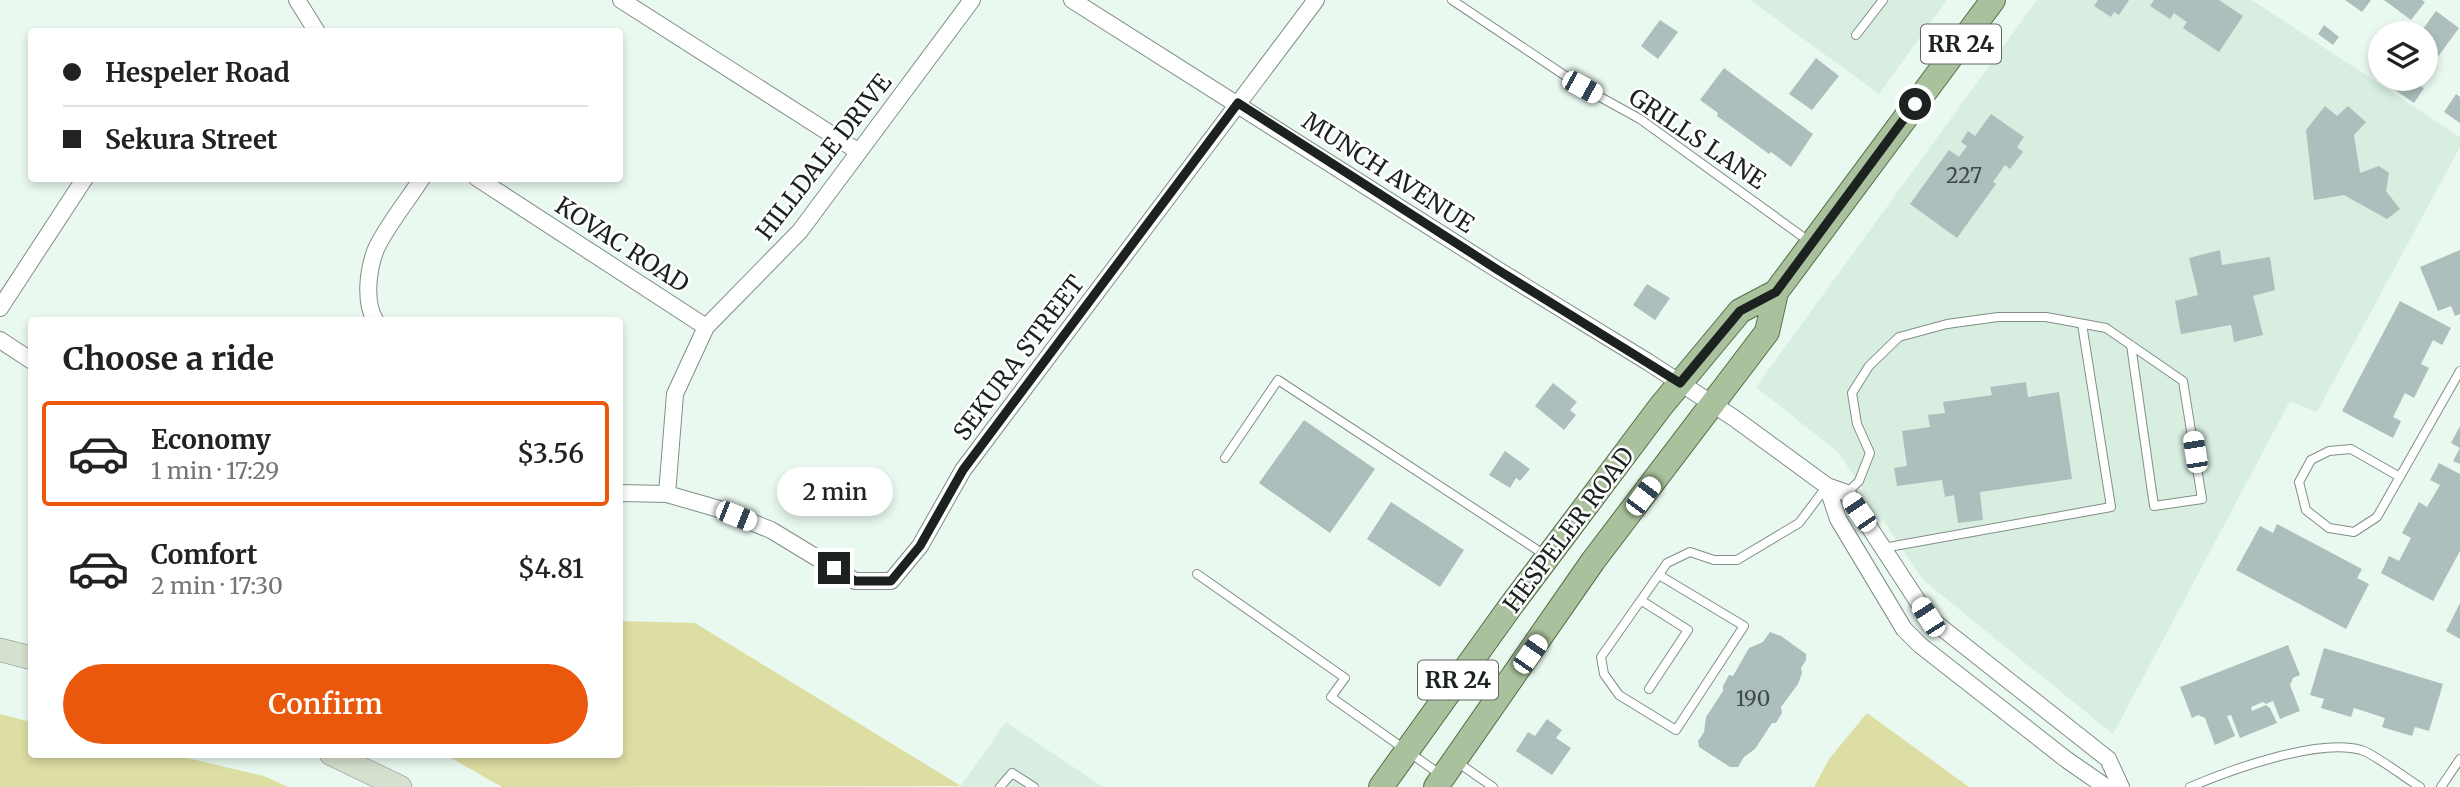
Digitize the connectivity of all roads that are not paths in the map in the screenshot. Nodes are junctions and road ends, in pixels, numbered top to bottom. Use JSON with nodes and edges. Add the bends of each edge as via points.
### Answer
{"nodes":[{"id":1,"x":297,"y":0,"type":"edge"},
{"id":2,"x":621,"y":0,"type":"edge"},
{"id":3,"x":972,"y":0,"type":"edge"},
{"id":4,"x":1072,"y":0,"type":"edge"},
{"id":5,"x":1316,"y":0,"type":"edge"},
{"id":6,"x":1452,"y":0,"type":"edge"},
{"id":7,"x":1883,"y":0,"type":"edge"},
{"id":8,"x":1993,"y":0,"type":"edge"},
{"id":9,"x":314,"y":28,"type":"edge"},
{"id":10,"x":1856,"y":35,"type":"dead end"},
{"id":11,"x":1238,"y":103,"type":"junction"},
{"id":12,"x":859,"y":152,"type":"junction"},
{"id":13,"x":82,"y":182,"type":"edge"},
{"id":14,"x":419,"y":182,"type":"edge"},
{"id":15,"x":483,"y":182,"type":"edge"},
{"id":16,"x":1813,"y":244,"type":"junction"},
{"id":17,"x":1776,"y":292,"type":"junction"},
{"id":18,"x":0,"y":308,"type":"edge"},
{"id":19,"x":373,"y":317,"type":"edge"},
{"id":20,"x":2082,"y":324,"type":"junction"},
{"id":21,"x":706,"y":327,"type":"junction"},
{"id":22,"x":0,"y":340,"type":"edge"},
{"id":23,"x":2131,"y":345,"type":"junction"},
{"id":24,"x":28,"y":358,"type":"edge"},
{"id":25,"x":2460,"y":370,"type":"edge"},
{"id":26,"x":1680,"y":383,"type":"junction"},
{"id":27,"x":1713,"y":404,"type":"junction"},
{"id":28,"x":1224,"y":458,"type":"dead end"},
{"id":29,"x":2400,"y":477,"type":"junction"},
{"id":30,"x":1827,"y":486,"type":"junction"},
{"id":31,"x":623,"y":493,"type":"edge"},
{"id":32,"x":1847,"y":493,"type":"junction"},
{"id":33,"x":667,"y":494,"type":"junction"},
{"id":34,"x":1884,"y":548,"type":"junction"},
{"id":35,"x":1547,"y":557,"type":"junction"},
{"id":36,"x":1197,"y":574,"type":"dead end"},
{"id":37,"x":1659,"y":575,"type":"junction"},
{"id":38,"x":1642,"y":601,"type":"junction"},
{"id":39,"x":0,"y":650,"type":"edge"},
{"id":40,"x":28,"y":657,"type":"edge"},
{"id":41,"x":1649,"y":689,"type":"dead end"},
{"id":42,"x":1406,"y":752,"type":"junction"},
{"id":43,"x":339,"y":758,"type":"edge"},
{"id":44,"x":2460,"y":759,"type":"edge"},
{"id":45,"x":1444,"y":775,"type":"edge"},
{"id":46,"x":400,"y":787,"type":"edge"},
{"id":47,"x":1000,"y":787,"type":"edge"},
{"id":48,"x":1034,"y":787,"type":"edge"},
{"id":49,"x":1381,"y":787,"type":"edge"},
{"id":50,"x":1493,"y":787,"type":"edge"},
{"id":51,"x":2106,"y":787,"type":"edge"},
{"id":52,"x":2121,"y":787,"type":"edge"},
{"id":53,"x":2190,"y":787,"type":"edge"},
{"id":54,"x":2420,"y":787,"type":"edge"},
{"id":55,"x":2441,"y":787,"type":"edge"}],
"edges":[{"from":1,"to":9,"type":"street"},
{"from":2,"to":12,"type":"street"},
{"from":3,"to":12,"type":"street","name":"HILLDALE DRIVE"},
{"from":4,"to":11,"type":"street","name":"MUNCH AVENUE"},
{"from":5,"to":11,"type":"street","name":"SEKURA STREET"},
{"from":6,"to":16,"type":"lane","name":"GRILLS LANE","via":[[1582,87],[1640,119]]},
{"from":7,"to":10,"type":"lane"},
{"from":8,"to":16,"type":"main road","name":"HESPELER ROAD","number":"RR 24"},
{"from":11,"to":26,"type":"street","name":"MUNCH AVENUE"},
{"from":11,"to":33,"type":"street","name":"SEKURA STREET","via":[[963,470],[920,546],[891,581],[855,581],[771,530]]},
{"from":12,"to":21,"type":"street","name":"HILLDALE DRIVE","via":[[800,231]]},
{"from":13,"to":18,"type":"street"},
{"from":14,"to":19,"type":"street","via":[[376,250],[368,285]]},
{"from":15,"to":21,"type":"street","name":"KOVAC ROAD"},
{"from":16,"to":17,"type":"main road","name":"HESPELER ROAD","number":"RR 24"},
{"from":17,"to":26,"type":"main road","name":"HESPELER ROAD","number":"RR 24","via":[[1740,311]]},
{"from":17,"to":27,"type":"main road","name":"HESPELER ROAD","number":"RR 24","via":[[1767,332]]},
{"from":20,"to":23,"type":"lane","via":[[2106,328]]},
{"from":20,"to":32,"type":"lane","via":[[2046,317],[1998,317],[1899,337],[1869,366],[1852,393],[1857,424],[1870,453],[1859,481]]},
{"from":20,"to":34,"type":"lane","via":[[2110,508]]},
{"from":21,"to":33,"type":"street","name":"HILLDALE DRIVE","via":[[675,394]]},
{"from":22,"to":24,"type":"street"},
{"from":23,"to":23,"type":"lane","via":[[2154,506],[2202,499],[2183,381]]},
{"from":25,"to":29,"type":"lane"},
{"from":26,"to":27,"type":"street","name":"MUNCH AVENUE"},
{"from":26,"to":35,"type":"main road","name":"HESPELER ROAD","number":"RR 24"},
{"from":27,"to":30,"type":"street","name":"MUNCH AVENUE"},
{"from":27,"to":45,"type":"main road","name":"HESPELER ROAD","number":"RR 24","via":[[1594,562]]},
{"from":28,"to":35,"type":"lane","via":[[1278,380]]},
{"from":29,"to":29,"type":"lane","via":[[2351,449],[2329,451],[2311,460],[2300,482],[2306,510],[2329,528],[2354,532],[2377,517]]},
{"from":30,"to":32,"type":"street","name":"MUNCH AVENUE"},
{"from":30,"to":37,"type":"lane","via":[[1799,523],[1737,560],[1714,560],[1690,552],[1667,563]]},
{"from":30,"to":51,"type":"street","via":[[1838,519],[1912,637]]},
{"from":31,"to":33,"type":"street","name":"SEKURA STREET"},
{"from":32,"to":34,"type":"street"},
{"from":34,"to":52,"type":"street","via":[[1928,617],[2108,759]]},
{"from":35,"to":42,"type":"main road","name":"HESPELER ROAD","number":"RR 24"},
{"from":36,"to":42,"type":"lane","via":[[1345,678],[1331,697]]},
{"from":37,"to":38,"type":"lane"},
{"from":37,"to":38,"type":"lane","via":[[1744,626],[1676,730],[1619,695],[1604,674],[1601,657]]},
{"from":38,"to":41,"type":"lane","via":[[1688,630]]},
{"from":39,"to":40,"type":"main road"},
{"from":42,"to":45,"type":"lane"},
{"from":42,"to":49,"type":"main road","name":"HESPELER ROAD","number":"RR 24"},
{"from":43,"to":46,"type":"main road"},
{"from":44,"to":55,"type":"lane"},
{"from":45,"to":50,"type":"lane"},
{"from":47,"to":48,"type":"lane","via":[[1012,773]]},
{"from":53,"to":54,"type":"lane","via":[[2279,755],[2331,748],[2362,750]]}]}
